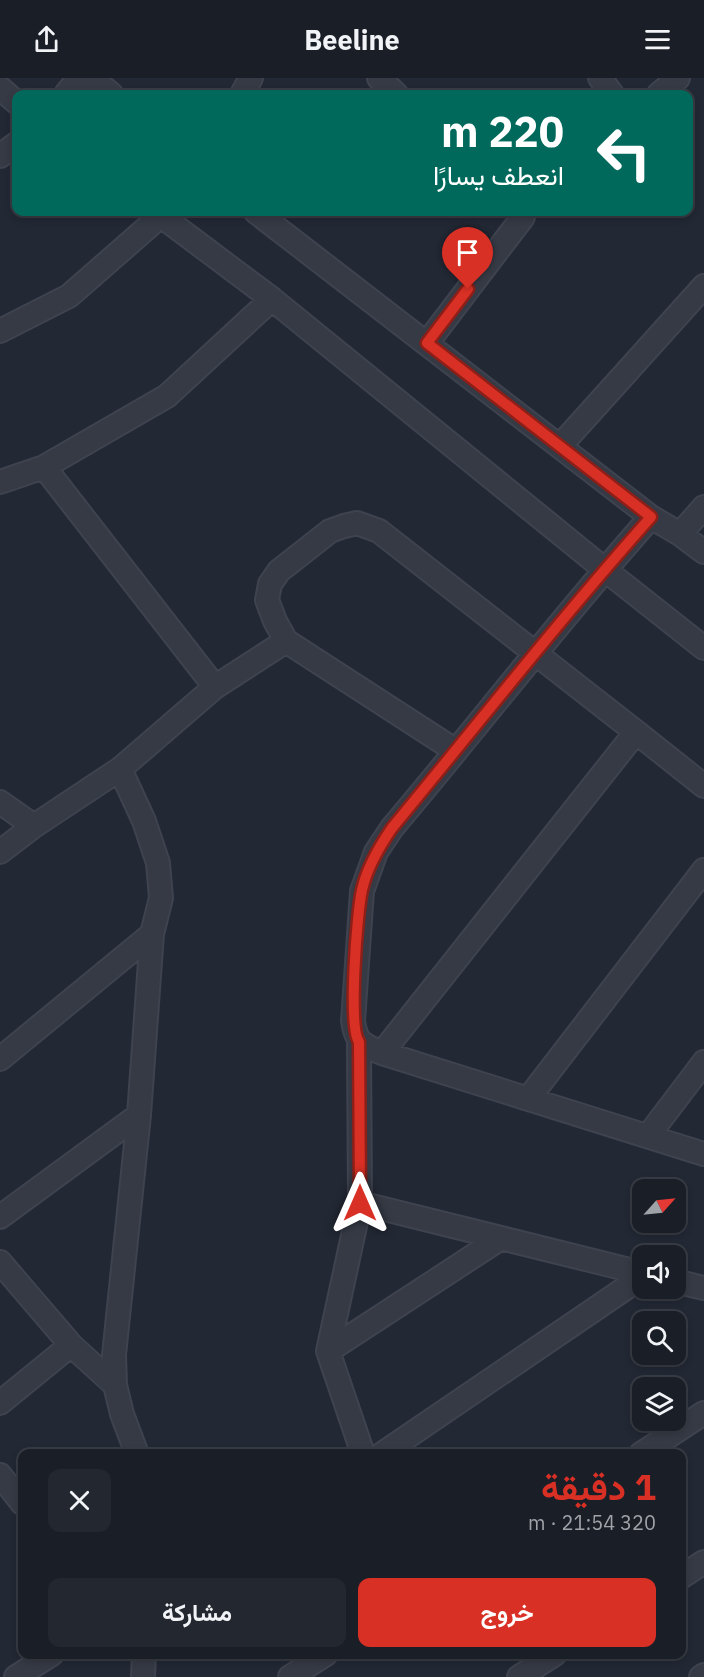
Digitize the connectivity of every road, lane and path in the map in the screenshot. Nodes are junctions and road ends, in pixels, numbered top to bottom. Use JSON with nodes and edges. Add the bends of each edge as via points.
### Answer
{"nodes":[{"id":1,"x":79,"y":78,"type":"edge"},
{"id":2,"x":92,"y":78,"type":"edge"},
{"id":3,"x":379,"y":78,"type":"edge"},
{"id":4,"x":678,"y":78,"type":"edge"},
{"id":5,"x":0,"y":88,"type":"edge"},
{"id":6,"x":69,"y":90,"type":"edge"},
{"id":7,"x":106,"y":90,"type":"edge"},
{"id":8,"x":392,"y":90,"type":"edge"},
{"id":9,"x":664,"y":90,"type":"edge"},
{"id":10,"x":12,"y":98,"type":"edge"},
{"id":11,"x":158,"y":216,"type":"edge"},
{"id":12,"x":165,"y":216,"type":"edge"},
{"id":13,"x":261,"y":216,"type":"edge"},
{"id":14,"x":521,"y":216,"type":"edge"},
{"id":15,"x":704,"y":286,"type":"edge"},
{"id":16,"x":272,"y":299,"type":"junction"},
{"id":17,"x":0,"y":331,"type":"edge"},
{"id":18,"x":427,"y":343,"type":"junction"},
{"id":19,"x":560,"y":446,"type":"junction"},
{"id":20,"x":44,"y":467,"type":"junction"},
{"id":21,"x":0,"y":482,"type":"edge"},
{"id":22,"x":704,"y":507,"type":"edge"},
{"id":23,"x":651,"y":517,"type":"junction"},
{"id":24,"x":680,"y":534,"type":"junction"},
{"id":25,"x":704,"y":552,"type":"edge"},
{"id":26,"x":604,"y":569,"type":"junction"},
{"id":27,"x":286,"y":641,"type":"junction"},
{"id":28,"x":704,"y":648,"type":"edge"},
{"id":29,"x":534,"y":653,"type":"junction"},
{"id":30,"x":215,"y":687,"type":"junction"},
{"id":31,"x":636,"y":732,"type":"junction"},
{"id":32,"x":456,"y":751,"type":"junction"},
{"id":33,"x":120,"y":769,"type":"junction"},
{"id":34,"x":704,"y":786,"type":"edge"},
{"id":35,"x":0,"y":802,"type":"edge"},
{"id":36,"x":34,"y":826,"type":"junction"},
{"id":37,"x":0,"y":852,"type":"edge"},
{"id":38,"x":704,"y":870,"type":"edge"},
{"id":39,"x":152,"y":934,"type":"junction"},
{"id":40,"x":359,"y":1042,"type":"junction"},
{"id":41,"x":382,"y":1053,"type":"junction"},
{"id":42,"x":0,"y":1059,"type":"edge"},
{"id":43,"x":704,"y":1062,"type":"edge"},
{"id":44,"x":528,"y":1099,"type":"junction"},
{"id":45,"x":139,"y":1115,"type":"junction"},
{"id":46,"x":648,"y":1136,"type":"junction"},
{"id":47,"x":704,"y":1154,"type":"edge"},
{"id":48,"x":360,"y":1203,"type":"junction"},
{"id":49,"x":0,"y":1217,"type":"edge"},
{"id":50,"x":501,"y":1238,"type":"junction"},
{"id":51,"x":0,"y":1262,"type":"edge"},
{"id":52,"x":632,"y":1272,"type":"edge"},
{"id":53,"x":632,"y":1282,"type":"edge"},
{"id":54,"x":686,"y":1284,"type":"edge"},
{"id":55,"x":704,"y":1288,"type":"edge"},
{"id":56,"x":71,"y":1345,"type":"junction"},
{"id":57,"x":327,"y":1351,"type":"junction"},
{"id":58,"x":115,"y":1385,"type":"junction"},
{"id":59,"x":0,"y":1402,"type":"edge"},
{"id":60,"x":704,"y":1413,"type":"edge"},
{"id":61,"x":135,"y":1449,"type":"edge"},
{"id":62,"x":361,"y":1449,"type":"edge"},
{"id":63,"x":389,"y":1449,"type":"edge"},
{"id":64,"x":649,"y":1449,"type":"edge"},
{"id":65,"x":0,"y":1475,"type":"edge"},
{"id":66,"x":18,"y":1498,"type":"edge"},
{"id":67,"x":704,"y":1562,"type":"edge"},
{"id":68,"x":686,"y":1573,"type":"edge"},
{"id":69,"x":44,"y":1659,"type":"edge"},
{"id":70,"x":144,"y":1659,"type":"edge"},
{"id":71,"x":547,"y":1659,"type":"edge"},
{"id":72,"x":320,"y":1664,"type":"edge"},
{"id":73,"x":16,"y":1677,"type":"edge"},
{"id":74,"x":143,"y":1677,"type":"edge"},
{"id":75,"x":290,"y":1677,"type":"edge"},
{"id":76,"x":519,"y":1677,"type":"edge"}],
"edges":[{"from":1,"to":6,"type":"street"},
{"from":2,"to":7,"type":"street"},
{"from":3,"to":8,"type":"street"},
{"from":4,"to":9,"type":"street"},
{"from":5,"to":10,"type":"street"},
{"from":11,"to":17,"type":"street","via":[[69,296]]},
{"from":12,"to":16,"type":"street"},
{"from":13,"to":18,"type":"street"},
{"from":14,"to":18,"type":"street"},
{"from":15,"to":19,"type":"street"},
{"from":16,"to":20,"type":"street","via":[[167,396]]},
{"from":16,"to":26,"type":"street"},
{"from":18,"to":19,"type":"street"},
{"from":19,"to":23,"type":"street"},
{"from":20,"to":21,"type":"street"},
{"from":20,"to":30,"type":"street"},
{"from":22,"to":24,"type":"street"},
{"from":23,"to":24,"type":"street"},
{"from":23,"to":26,"type":"street"},
{"from":24,"to":25,"type":"street"},
{"from":26,"to":28,"type":"street"},
{"from":26,"to":29,"type":"street"},
{"from":27,"to":29,"type":"street","via":[[267,600],[270,584],[279,571],[330,531],[357,523],[379,531]]},
{"from":27,"to":30,"type":"street"},
{"from":27,"to":32,"type":"street"},
{"from":29,"to":31,"type":"street"},
{"from":29,"to":32,"type":"street"},
{"from":30,"to":33,"type":"street"},
{"from":31,"to":34,"type":"street"},
{"from":31,"to":41,"type":"street"},
{"from":32,"to":40,"type":"street","via":[[392,828],[368,871],[362,891],[353,1007]]},
{"from":33,"to":36,"type":"street"},
{"from":33,"to":39,"type":"street","via":[[158,862],[161,898]]},
{"from":35,"to":36,"type":"street"},
{"from":36,"to":37,"type":"street"},
{"from":38,"to":44,"type":"street"},
{"from":39,"to":42,"type":"street"},
{"from":39,"to":45,"type":"street"},
{"from":40,"to":41,"type":"street"},
{"from":40,"to":48,"type":"street"},
{"from":41,"to":44,"type":"street"},
{"from":43,"to":46,"type":"street"},
{"from":44,"to":46,"type":"street"},
{"from":45,"to":49,"type":"street"},
{"from":45,"to":58,"type":"street","via":[[114,1355]]},
{"from":46,"to":47,"type":"street"},
{"from":48,"to":50,"type":"street"},
{"from":48,"to":57,"type":"street"},
{"from":50,"to":52,"type":"street"},
{"from":50,"to":57,"type":"street"},
{"from":51,"to":56,"type":"street"},
{"from":53,"to":63,"type":"street"},
{"from":54,"to":55,"type":"street"},
{"from":56,"to":58,"type":"street"},
{"from":56,"to":59,"type":"street"},
{"from":57,"to":62,"type":"street"},
{"from":58,"to":61,"type":"street"},
{"from":60,"to":64,"type":"street"},
{"from":65,"to":66,"type":"street"},
{"from":67,"to":68,"type":"street"},
{"from":69,"to":73,"type":"street"},
{"from":70,"to":74,"type":"street"},
{"from":71,"to":76,"type":"street"},
{"from":72,"to":75,"type":"street"}]}
